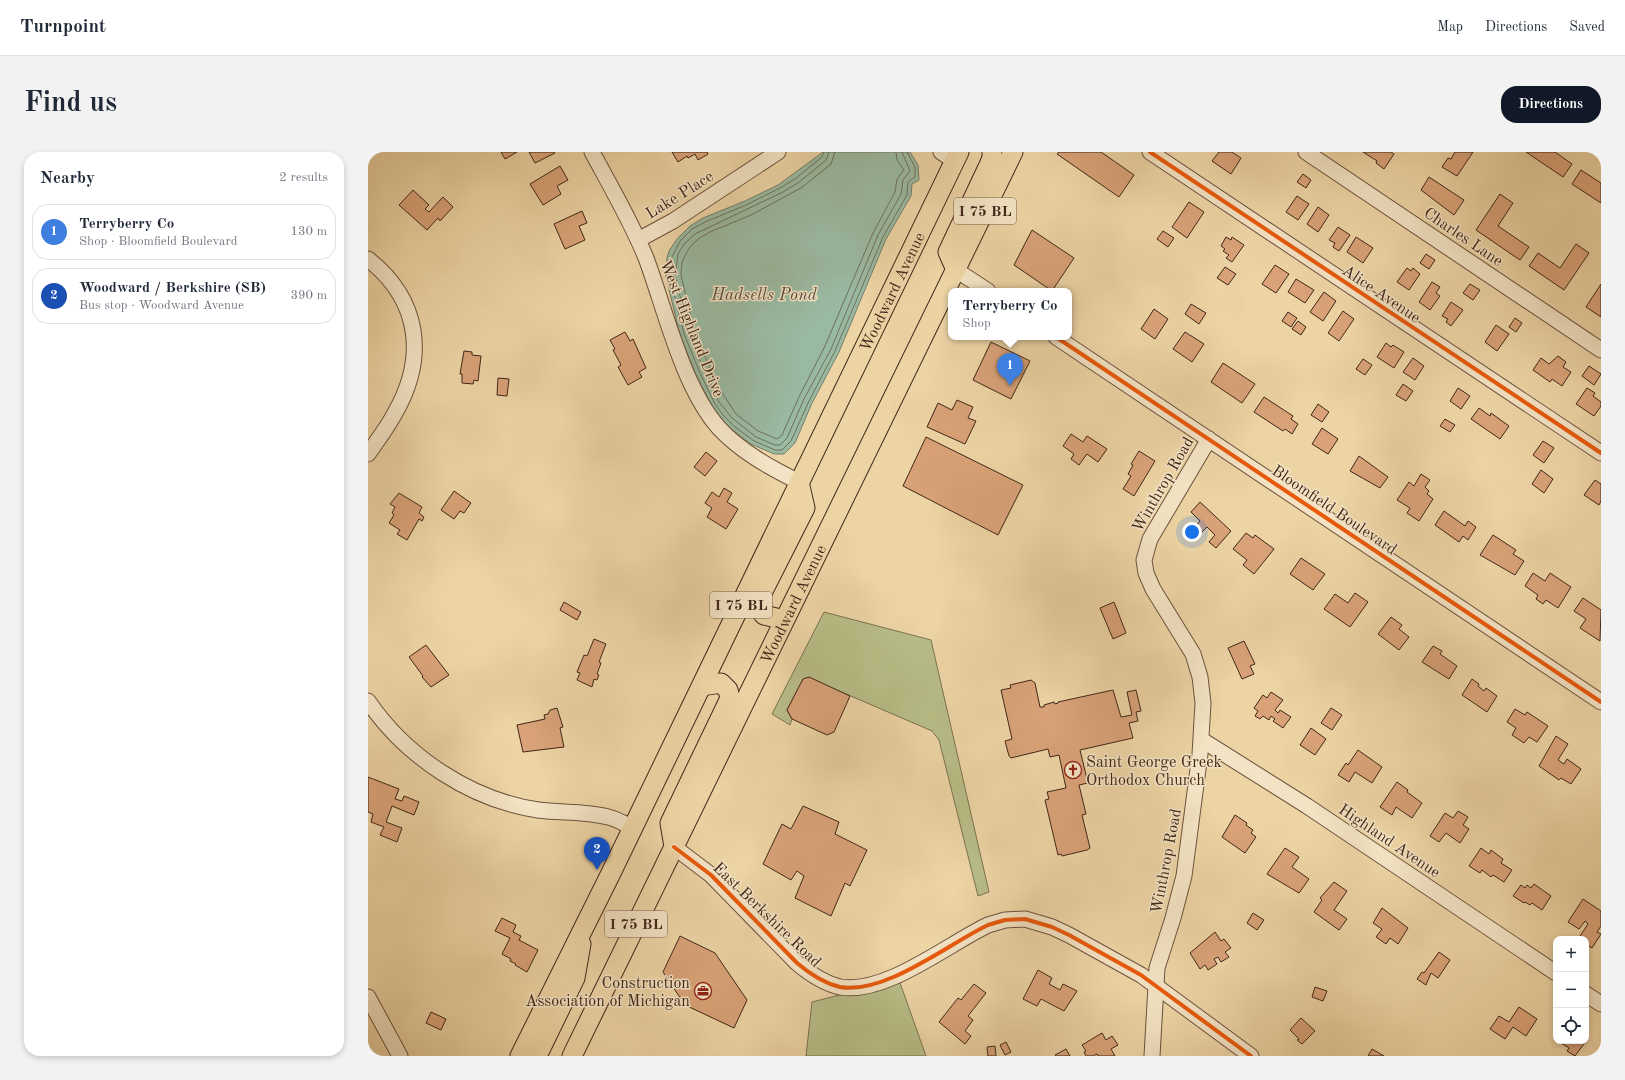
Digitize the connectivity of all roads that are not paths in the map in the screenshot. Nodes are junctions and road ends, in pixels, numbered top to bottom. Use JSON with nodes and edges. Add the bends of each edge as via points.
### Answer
{"nodes":[{"id":1,"x":592,"y":152,"type":"edge"},
{"id":2,"x":778,"y":152,"type":"edge"},
{"id":3,"x":992,"y":152,"type":"edge"},
{"id":4,"x":1013,"y":152,"type":"edge"},
{"id":5,"x":1150,"y":152,"type":"edge"},
{"id":6,"x":1306,"y":152,"type":"edge"},
{"id":7,"x":952,"y":155,"type":"edge"},
{"id":8,"x":638,"y":240,"type":"junction"},
{"id":9,"x":368,"y":259,"type":"edge"},
{"id":10,"x":956,"y":270,"type":"junction"},
{"id":11,"x":983,"y":288,"type":"edge"},
{"id":12,"x":1060,"y":340,"type":"edge"},
{"id":13,"x":1601,"y":350,"type":"edge"},
{"id":14,"x":1209,"y":439,"type":"junction"},
{"id":15,"x":368,"y":454,"type":"edge"},
{"id":16,"x":1601,"y":454,"type":"edge"},
{"id":17,"x":799,"y":482,"type":"junction"},
{"id":18,"x":784,"y":620,"type":"junction"},
{"id":19,"x":702,"y":686,"type":"junction"},
{"id":20,"x":368,"y":701,"type":"edge"},
{"id":21,"x":1601,"y":702,"type":"edge"},
{"id":22,"x":373,"y":717,"type":"edge"},
{"id":23,"x":1202,"y":740,"type":"junction"},
{"id":24,"x":633,"y":828,"type":"junction"},
{"id":25,"x":674,"y":847,"type":"junction"},
{"id":26,"x":584,"y":925,"type":"junction"},
{"id":27,"x":1555,"y":972,"type":"edge"},
{"id":28,"x":1157,"y":986,"type":"junction"},
{"id":29,"x":1589,"y":996,"type":"edge"},
{"id":30,"x":368,"y":997,"type":"edge"},
{"id":31,"x":1601,"y":1004,"type":"edge"},
{"id":32,"x":400,"y":1056,"type":"edge"},
{"id":33,"x":520,"y":1056,"type":"edge"},
{"id":34,"x":537,"y":1056,"type":"edge"},
{"id":35,"x":572,"y":1056,"type":"edge"},
{"id":36,"x":1152,"y":1056,"type":"edge"},
{"id":37,"x":1251,"y":1056,"type":"edge"}],
"edges":[{"from":1,"to":8,"type":"street","name":"West Highland Drive"},
{"from":2,"to":8,"type":"street","name":"Lake Place","via":[[679,218]]},
{"from":3,"to":10,"type":"main road","via":[[989,165],[948,252]]},
{"from":4,"to":10,"type":"main road","name":"Woodward Avenue","number":"I 75 BL"},
{"from":5,"to":16,"type":"street","name":"Alice Avenue"},
{"from":6,"to":13,"type":"street","name":"Charles Lane"},
{"from":7,"to":17,"type":"main road","name":"Woodward Avenue","number":"I 75 BL"},
{"from":8,"to":17,"type":"street","name":"West Highland Drive","via":[[690,379],[704,408],[732,440],[763,462]]},
{"from":9,"to":15,"type":"street","via":[[387,276],[400,294],[412,321],[414,348],[410,376],[399,404]]},
{"from":10,"to":11,"type":"street"},
{"from":10,"to":18,"type":"main road","name":"Woodward Avenue","number":"I 75 BL"},
{"from":12,"to":14,"type":"street","name":"Bloomfield Boulevard"},
{"from":14,"to":21,"type":"street","name":"Bloomfield Boulevard"},
{"from":14,"to":23,"type":"street","name":"Winthrop Road","via":[[1150,539],[1144,560],[1153,589],[1189,647],[1198,670],[1203,694]]},
{"from":17,"to":18,"type":"main road","via":[[805,508],[760,601],[764,615]]},
{"from":17,"to":19,"type":"main road","name":"Woodward Avenue","number":"I 75 BL"},
{"from":18,"to":25,"type":"main road","name":"Woodward Avenue","number":"I 75 BL"},
{"from":19,"to":24,"type":"main road","name":"Woodward Avenue","number":"I 75 BL"},
{"from":19,"to":25,"type":"main road","via":[[720,683],[728,690],[730,698],[670,824]]},
{"from":20,"to":22,"type":"street"},
{"from":22,"to":24,"type":"street","via":[[450,778],[473,791],[504,803],[527,808],[608,817]]},
{"from":23,"to":27,"type":"street","name":"Highland Avenue","via":[[1307,806]]},
{"from":23,"to":28,"type":"street","name":"Winthrop Road","via":[[1184,876],[1158,963]]},
{"from":24,"to":26,"type":"main road","name":"Woodward Avenue","number":"I 75 BL"},
{"from":25,"to":28,"type":"street","name":"East Berkshire Road","via":[[711,876],[797,963],[830,984],[853,987],[886,980],[988,925],[1018,919],[1040,923],[1069,935]]},
{"from":25,"to":35,"type":"main road","name":"Woodward Avenue","number":"I 75 BL"},
{"from":26,"to":33,"type":"main road","name":"Woodward Avenue","number":"I 75 BL"},
{"from":26,"to":34,"type":"main road","via":[[575,978]]},
{"from":28,"to":36,"type":"street","name":"Winthrop Road"},
{"from":28,"to":37,"type":"street","name":"East Berkshire Road"},
{"from":29,"to":31,"type":"street"},
{"from":30,"to":32,"type":"street"}]}
